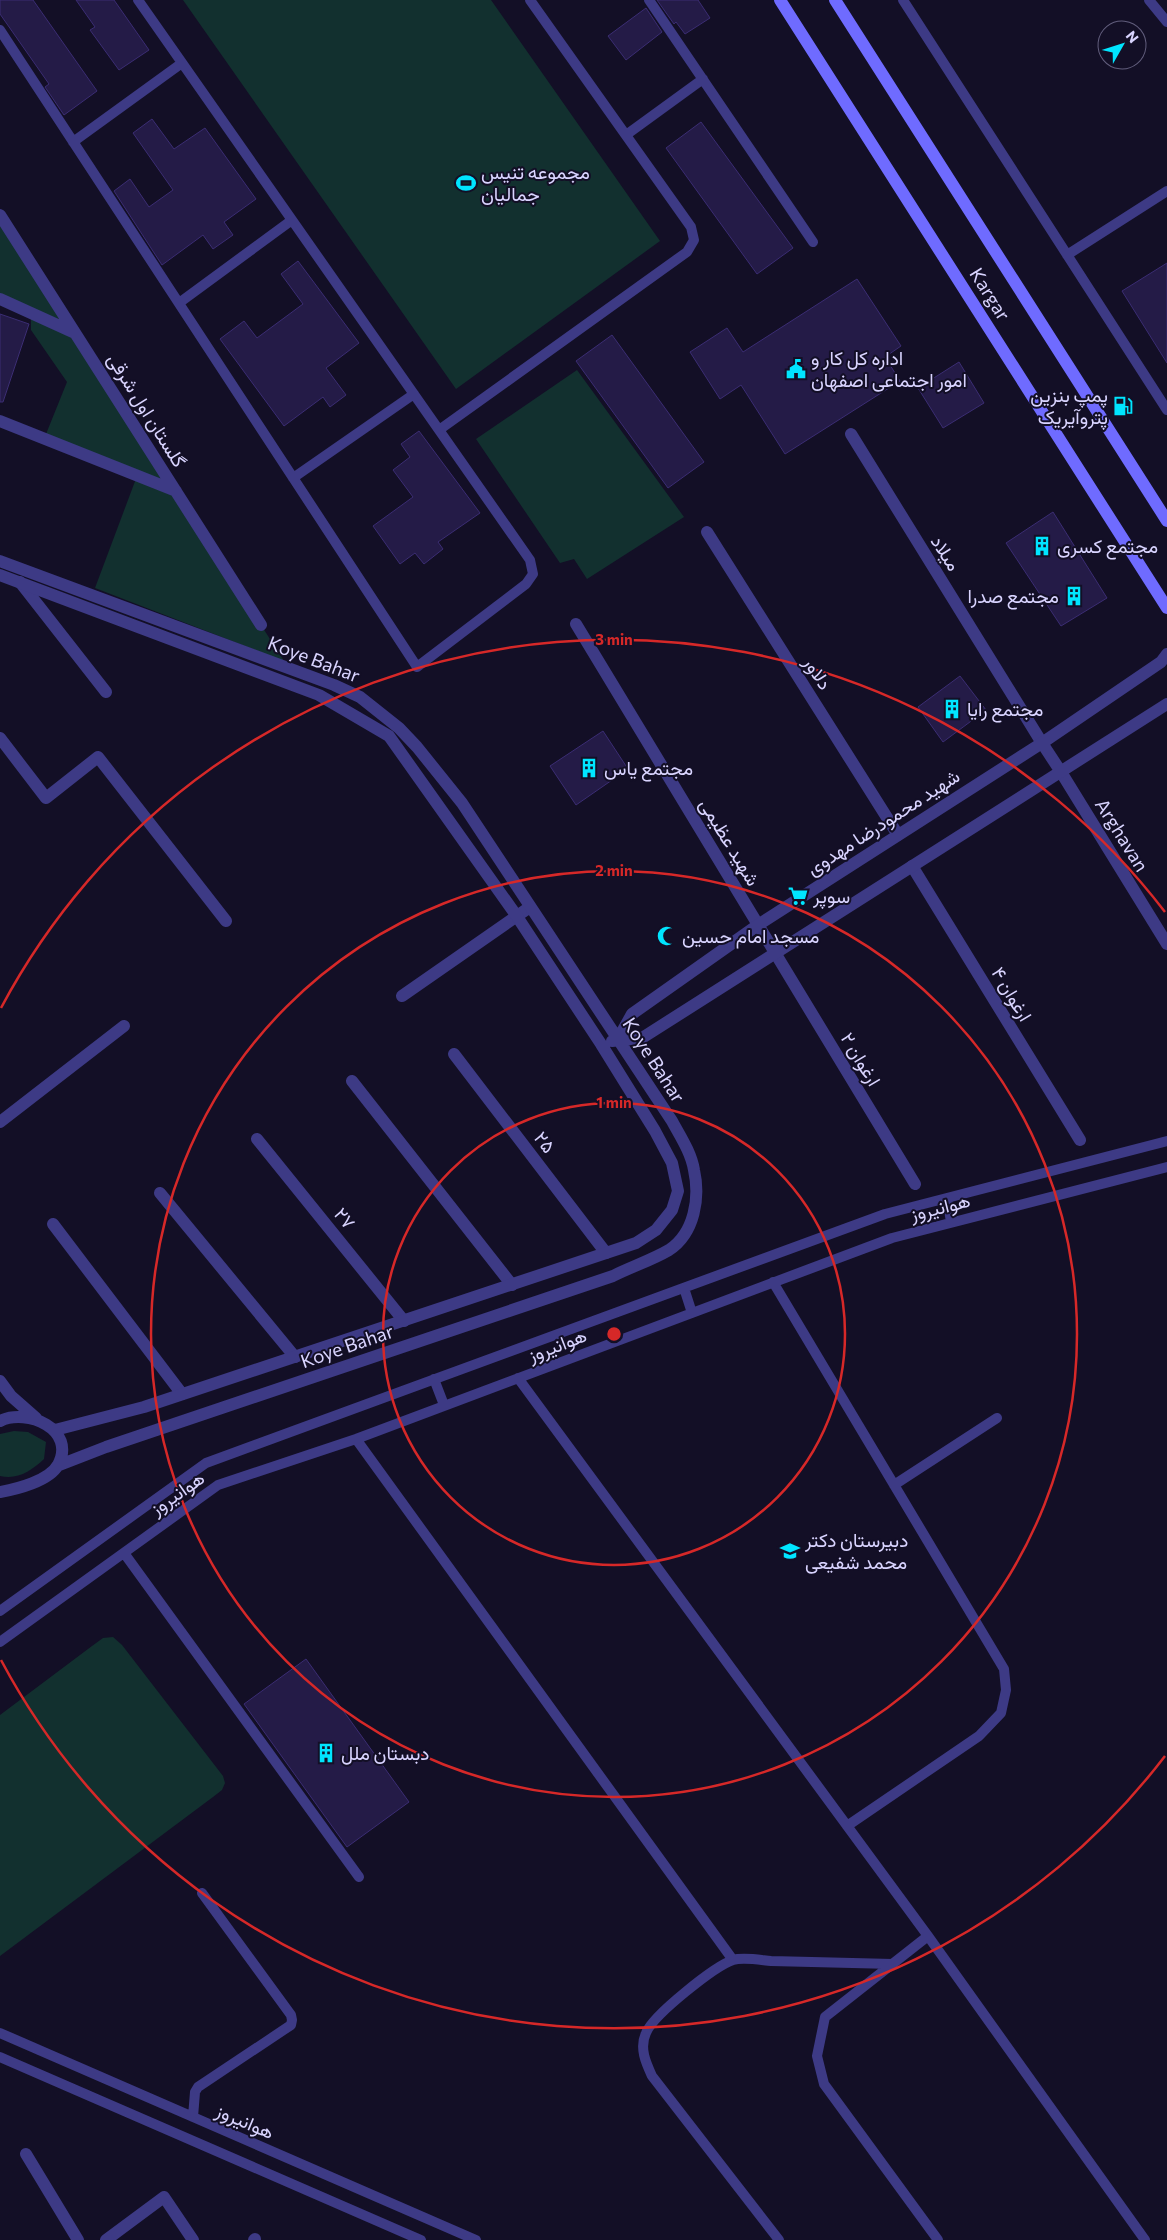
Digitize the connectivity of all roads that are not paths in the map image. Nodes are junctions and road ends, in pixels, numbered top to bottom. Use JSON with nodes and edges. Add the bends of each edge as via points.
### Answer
{"nodes":[{"id":1,"x":138,"y":0,"type":"edge"},
{"id":2,"x":530,"y":0,"type":"edge"},
{"id":3,"x":649,"y":0,"type":"edge"},
{"id":4,"x":780,"y":0,"type":"edge"},
{"id":5,"x":835,"y":0,"type":"edge"},
{"id":6,"x":903,"y":0,"type":"edge"},
{"id":7,"x":1149,"y":0,"type":"edge"},
{"id":8,"x":1167,"y":22,"type":"edge"},
{"id":9,"x":0,"y":30,"type":"edge"},
{"id":10,"x":182,"y":63,"type":"junction"},
{"id":11,"x":703,"y":79,"type":"junction"},
{"id":12,"x":626,"y":135,"type":"junction"},
{"id":13,"x":73,"y":142,"type":"junction"},
{"id":14,"x":1167,"y":191,"type":"edge"},
{"id":15,"x":0,"y":215,"type":"edge"},
{"id":16,"x":292,"y":220,"type":"junction"},
{"id":17,"x":813,"y":242,"type":"dead end"},
{"id":18,"x":1067,"y":255,"type":"junction"},
{"id":19,"x":0,"y":300,"type":"edge"},
{"id":20,"x":179,"y":303,"type":"junction"},
{"id":21,"x":76,"y":333,"type":"junction"},
{"id":22,"x":414,"y":394,"type":"junction"},
{"id":23,"x":1167,"y":410,"type":"edge"},
{"id":24,"x":0,"y":421,"type":"edge"},
{"id":25,"x":439,"y":430,"type":"junction"},
{"id":26,"x":851,"y":434,"type":"dead end"},
{"id":27,"x":293,"y":478,"type":"junction"},
{"id":28,"x":176,"y":491,"type":"junction"},
{"id":29,"x":1167,"y":521,"type":"edge"},
{"id":30,"x":706,"y":532,"type":"dead end"},
{"id":31,"x":0,"y":561,"type":"edge"},
{"id":32,"x":0,"y":575,"type":"edge"},
{"id":33,"x":20,"y":582,"type":"junction"},
{"id":34,"x":1167,"y":608,"type":"edge"},
{"id":35,"x":576,"y":624,"type":"dead end"},
{"id":36,"x":261,"y":626,"type":"dead end"},
{"id":37,"x":1167,"y":654,"type":"edge"},
{"id":38,"x":106,"y":692,"type":"dead end"},
{"id":39,"x":1167,"y":704,"type":"edge"},
{"id":40,"x":0,"y":738,"type":"edge"},
{"id":41,"x":1042,"y":743,"type":"junction"},
{"id":42,"x":1061,"y":772,"type":"junction"},
{"id":43,"x":898,"y":835,"type":"junction"},
{"id":44,"x":912,"y":866,"type":"junction"},
{"id":45,"x":530,"y":906,"type":"junction"},
{"id":46,"x":516,"y":915,"type":"junction"},
{"id":47,"x":226,"y":921,"type":"dead end"},
{"id":48,"x":758,"y":925,"type":"junction"},
{"id":49,"x":1167,"y":944,"type":"edge"},
{"id":50,"x":776,"y":954,"type":"junction"},
{"id":51,"x":402,"y":996,"type":"dead end"},
{"id":52,"x":124,"y":1026,"type":"dead end"},
{"id":53,"x":618,"y":1039,"type":"junction"},
{"id":54,"x":601,"y":1044,"type":"junction"},
{"id":55,"x":454,"y":1054,"type":"dead end"},
{"id":56,"x":352,"y":1081,"type":"dead end"},
{"id":57,"x":0,"y":1122,"type":"edge"},
{"id":58,"x":256,"y":1139,"type":"dead end"},
{"id":59,"x":1080,"y":1140,"type":"dead end"},
{"id":60,"x":1167,"y":1141,"type":"edge"},
{"id":61,"x":1167,"y":1167,"type":"edge"},
{"id":62,"x":915,"y":1184,"type":"dead end"},
{"id":63,"x":160,"y":1193,"type":"dead end"},
{"id":64,"x":947,"y":1198,"type":"junction"},
{"id":65,"x":951,"y":1222,"type":"junction"},
{"id":66,"x":53,"y":1224,"type":"dead end"},
{"id":67,"x":606,"y":1254,"type":"junction"},
{"id":68,"x":773,"y":1282,"type":"junction"},
{"id":69,"x":512,"y":1285,"type":"junction"},
{"id":70,"x":684,"y":1288,"type":"junction"},
{"id":71,"x":692,"y":1313,"type":"junction"},
{"id":72,"x":404,"y":1321,"type":"junction"},
{"id":73,"x":295,"y":1357,"type":"junction"},
{"id":74,"x":518,"y":1378,"type":"junction"},
{"id":75,"x":434,"y":1380,"type":"junction"},
{"id":76,"x":0,"y":1382,"type":"edge"},
{"id":77,"x":182,"y":1394,"type":"junction"},
{"id":78,"x":444,"y":1405,"type":"junction"},
{"id":79,"x":36,"y":1418,"type":"junction"},
{"id":80,"x":997,"y":1418,"type":"dead end"},
{"id":81,"x":0,"y":1421,"type":"edge"},
{"id":82,"x":55,"y":1430,"type":"junction"},
{"id":83,"x":356,"y":1439,"type":"junction"},
{"id":84,"x":57,"y":1466,"type":"junction"},
{"id":85,"x":894,"y":1485,"type":"junction"},
{"id":86,"x":0,"y":1492,"type":"edge"},
{"id":87,"x":124,"y":1553,"type":"junction"},
{"id":88,"x":0,"y":1611,"type":"edge"},
{"id":89,"x":0,"y":1642,"type":"edge"},
{"id":90,"x":847,"y":1826,"type":"junction"},
{"id":91,"x":358,"y":1877,"type":"dead end"},
{"id":92,"x":202,"y":1893,"type":"dead end"},
{"id":93,"x":928,"y":1936,"type":"junction"},
{"id":94,"x":733,"y":1960,"type":"junction"},
{"id":95,"x":893,"y":1964,"type":"junction"},
{"id":96,"x":0,"y":2033,"type":"edge"},
{"id":97,"x":0,"y":2057,"type":"edge"},
{"id":98,"x":192,"y":2117,"type":"junction"},
{"id":99,"x":26,"y":2154,"type":"dead end"},
{"id":100,"x":78,"y":2240,"type":"edge"},
{"id":101,"x":106,"y":2240,"type":"edge"},
{"id":102,"x":193,"y":2240,"type":"edge"},
{"id":103,"x":422,"y":2240,"type":"edge"},
{"id":104,"x":475,"y":2240,"type":"edge"},
{"id":105,"x":779,"y":2240,"type":"edge"},
{"id":106,"x":938,"y":2240,"type":"edge"},
{"id":107,"x":1145,"y":2240,"type":"edge"}],
"edges":[{"from":1,"to":10,"type":"lane"},
{"from":2,"to":12,"type":"lane"},
{"from":3,"to":11,"type":"lane"},
{"from":4,"to":34,"type":"main road","name":"Kargar"},
{"from":5,"to":29,"type":"main road","name":"Kargar"},
{"from":6,"to":18,"type":"lane"},
{"from":7,"to":8,"type":"lane"},
{"from":9,"to":13,"type":"lane"},
{"from":10,"to":13,"type":"lane"},
{"from":10,"to":16,"type":"lane"},
{"from":11,"to":12,"type":"lane"},
{"from":11,"to":17,"type":"lane"},
{"from":12,"to":25,"type":"lane","via":[[692,227],[692,247]]},
{"from":13,"to":20,"type":"lane"},
{"from":14,"to":18,"type":"lane"},
{"from":15,"to":21,"type":"street","name":"گلستان اول شرقی"},
{"from":16,"to":20,"type":"lane"},
{"from":16,"to":22,"type":"lane"},
{"from":18,"to":23,"type":"lane"},
{"from":19,"to":21,"type":"street"},
{"from":20,"to":27,"type":"lane"},
{"from":21,"to":28,"type":"street","name":"گلستان اول شرقی"},
{"from":22,"to":25,"type":"lane"},
{"from":22,"to":27,"type":"lane"},
{"from":24,"to":28,"type":"street"},
{"from":25,"to":27,"type":"lane","via":[[530,560],[533,574],[526,584],[417,667]]},
{"from":26,"to":41,"type":"street","name":"میلاد"},
{"from":28,"to":36,"type":"street","name":"گلستان اول شرقی"},
{"from":30,"to":43,"type":"street","name":"دلاور"},
{"from":31,"to":45,"type":"street","name":"Koye Bahar","via":[[360,697],[418,747],[462,803]]},
{"from":32,"to":33,"type":"street","name":"Koye Bahar"},
{"from":33,"to":38,"type":"street"},
{"from":33,"to":46,"type":"street","name":"Koye Bahar","via":[[319,695],[388,736]]},
{"from":35,"to":48,"type":"street","name":"شهید عظیمی"},
{"from":37,"to":41,"type":"street","name":"شهید محمودرضا مهدوی","via":[[1161,662]]},
{"from":39,"to":42,"type":"street"},
{"from":40,"to":47,"type":"street","via":[[46,798],[98,757]]},
{"from":41,"to":42,"type":"street","name":"میلاد"},
{"from":41,"to":43,"type":"street","name":"شهید محمودرضا مهدوی"},
{"from":42,"to":44,"type":"street"},
{"from":42,"to":49,"type":"street","name":"Arghavan"},
{"from":43,"to":48,"type":"street","name":"شهید محمودرضا مهدوی"},
{"from":44,"to":50,"type":"street"},
{"from":44,"to":59,"type":"street","name":"ارغوان ۴"},
{"from":45,"to":46,"type":"street"},
{"from":45,"to":53,"type":"street","name":"Koye Bahar"},
{"from":46,"to":51,"type":"street"},
{"from":46,"to":54,"type":"street","name":"Koye Bahar"},
{"from":48,"to":50,"type":"street","name":"شهید عظیمی"},
{"from":48,"to":53,"type":"street","name":"شهید محمودرضا مهدوی","via":[[632,1014]]},
{"from":50,"to":53,"type":"street","via":[[642,1038]]},
{"from":50,"to":62,"type":"street","name":"ارغوان ۲"},
{"from":52,"to":57,"type":"street"},
{"from":53,"to":54,"type":"street"},
{"from":53,"to":84,"type":"street","name":"Koye Bahar","via":[[672,1121],[694,1169],[697,1201],[692,1219],[683,1236],[670,1249],[613,1276]]},
{"from":54,"to":67,"type":"street","name":"Koye Bahar","via":[[672,1163],[678,1191],[672,1210],[656,1230],[636,1243]]},
{"from":55,"to":67,"type":"street","name":"۲۵"},
{"from":56,"to":69,"type":"street"},
{"from":58,"to":72,"type":"street","name":"۲۷"},
{"from":60,"to":64,"type":"lane","name":"هوانیروز"},
{"from":61,"to":65,"type":"lane","name":"هوانیروز"},
{"from":63,"to":73,"type":"street"},
{"from":64,"to":65,"type":"lane"},
{"from":64,"to":70,"type":"lane","name":"هوانیروز","via":[[885,1214]]},
{"from":65,"to":68,"type":"lane","name":"هوانیروز","via":[[892,1238]]},
{"from":66,"to":77,"type":"street"},
{"from":67,"to":69,"type":"street","name":"Koye Bahar"},
{"from":68,"to":71,"type":"lane","name":"هوانیروز"},
{"from":68,"to":85,"type":"lane"},
{"from":69,"to":72,"type":"street","name":"Koye Bahar"},
{"from":70,"to":71,"type":"lane"},
{"from":70,"to":75,"type":"lane","name":"هوانیروز"},
{"from":71,"to":74,"type":"lane","name":"هوانیروز"},
{"from":72,"to":73,"type":"street","name":"Koye Bahar"},
{"from":73,"to":77,"type":"street","name":"Koye Bahar"},
{"from":74,"to":78,"type":"lane","name":"هوانیروز"},
{"from":74,"to":90,"type":"lane"},
{"from":75,"to":78,"type":"lane"},
{"from":75,"to":88,"type":"lane","name":"هوانیروز","via":[[206,1463]]},
{"from":76,"to":79,"type":"street"},
{"from":77,"to":82,"type":"street","name":"Koye Bahar"},
{"from":78,"to":83,"type":"lane","name":"هوانیروز"},
{"from":79,"to":81,"type":"street","via":[[17,1416]]},
{"from":79,"to":82,"type":"street"},
{"from":80,"to":85,"type":"lane"},
{"from":82,"to":84,"type":"street","via":[[62,1447]]},
{"from":83,"to":87,"type":"lane","name":"هوانیروز","via":[[218,1486]]},
{"from":83,"to":94,"type":"lane"},
{"from":84,"to":86,"type":"street","name":"Koye Bahar","via":[[30,1485]]},
{"from":85,"to":90,"type":"lane","via":[[1004,1669],[1006,1690],[1001,1713],[979,1736]]},
{"from":87,"to":89,"type":"lane","name":"هوانیروز"},
{"from":87,"to":91,"type":"lane"},
{"from":90,"to":93,"type":"lane"},
{"from":92,"to":98,"type":"lane","via":[[292,2020],[291,2026],[198,2087]]},
{"from":93,"to":95,"type":"lane"},
{"from":93,"to":107,"type":"lane"},
{"from":94,"to":95,"type":"lane"},
{"from":94,"to":105,"type":"lane","via":[[703,1978],[655,2020],[646,2032],[643,2045],[645,2060],[652,2076]]},
{"from":95,"to":106,"type":"lane","via":[[825,2017],[817,2056],[824,2084]]},
{"from":96,"to":98,"type":"lane","name":"هوانیروز"},
{"from":97,"to":103,"type":"lane","name":"هوانیروز"},
{"from":98,"to":104,"type":"lane","name":"هوانیروز"},
{"from":99,"to":100,"type":"street"},
{"from":101,"to":102,"type":"street","via":[[164,2197]]}]}
